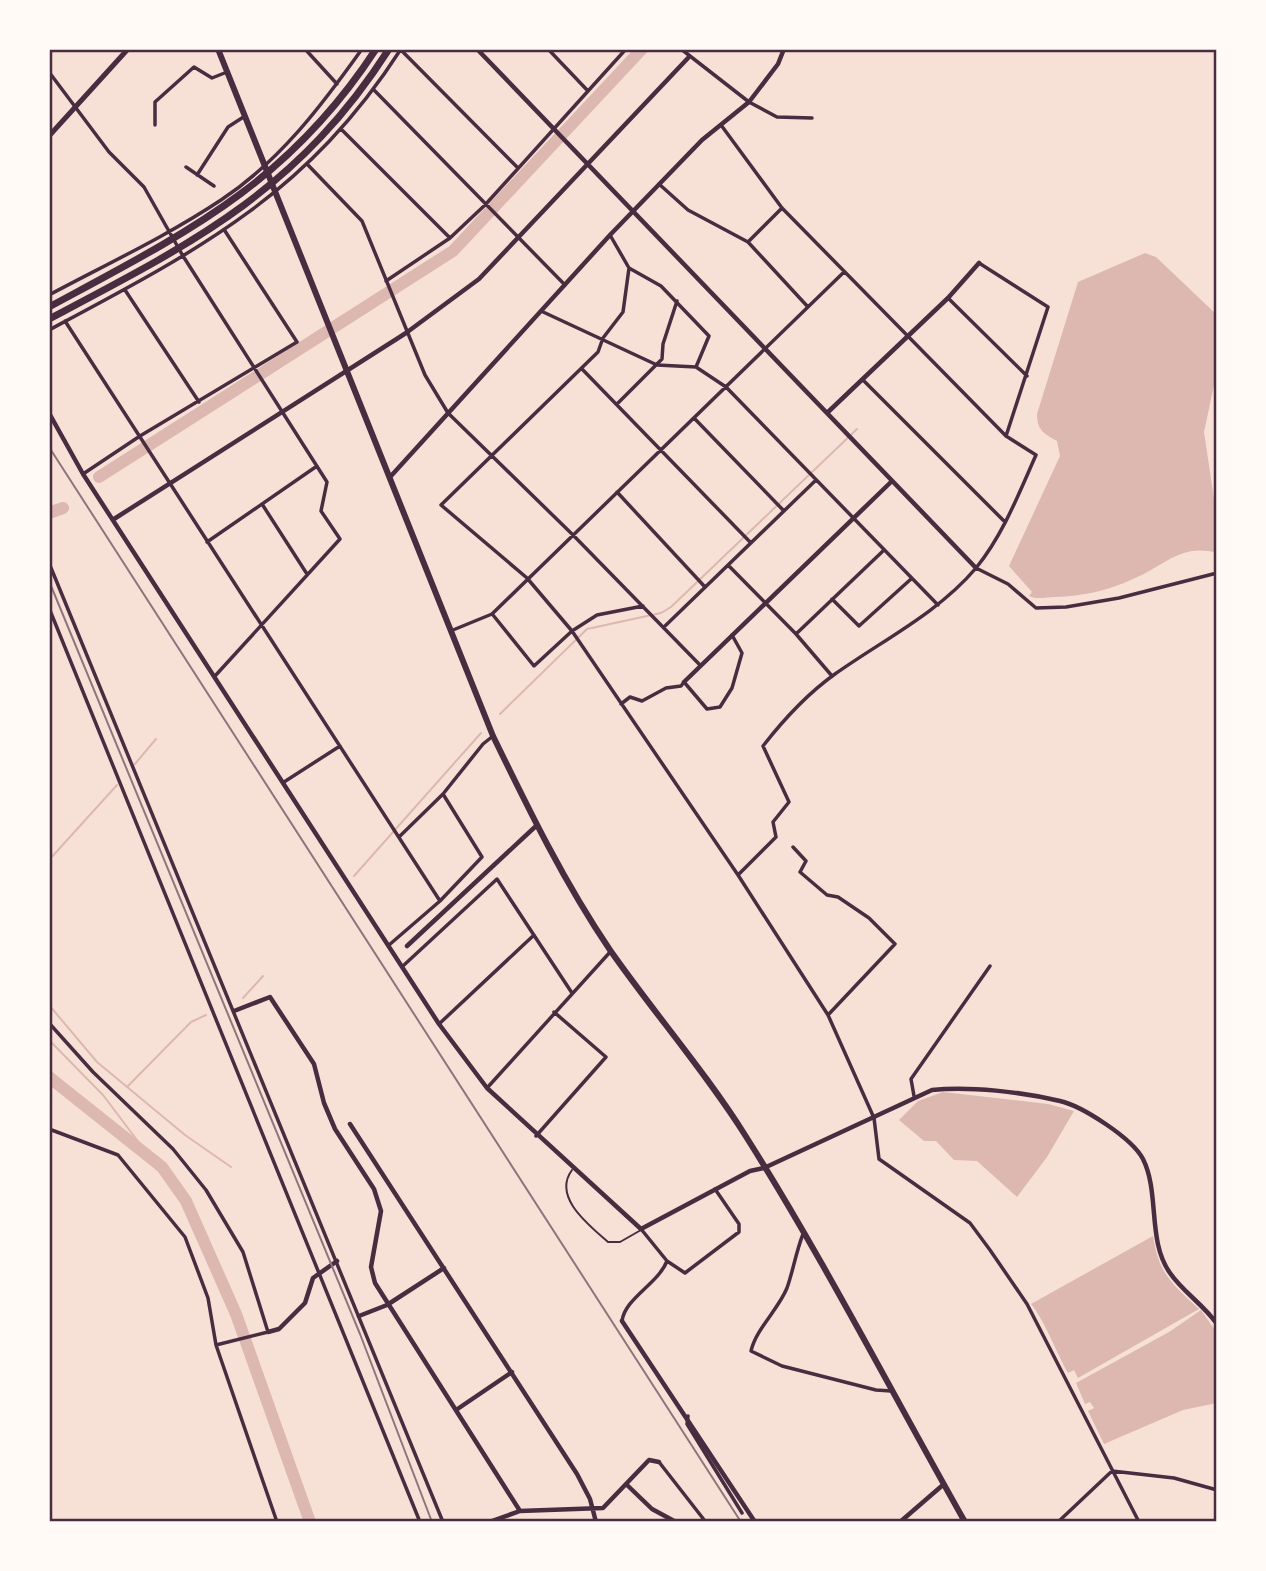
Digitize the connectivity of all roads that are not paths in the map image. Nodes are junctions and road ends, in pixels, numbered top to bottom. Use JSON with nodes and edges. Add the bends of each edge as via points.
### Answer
{"nodes":[{"id":1,"x":128,"y":49,"type":"edge"},
{"id":2,"x":218,"y":49,"type":"edge"},
{"id":3,"x":305,"y":49,"type":"edge"},
{"id":4,"x":362,"y":49,"type":"edge"},
{"id":5,"x":376,"y":49,"type":"edge"},
{"id":6,"x":389,"y":49,"type":"edge"},
{"id":7,"x":400,"y":49,"type":"edge"},
{"id":8,"x":477,"y":49,"type":"edge"},
{"id":9,"x":548,"y":49,"type":"edge"},
{"id":10,"x":681,"y":49,"type":"edge"},
{"id":11,"x":784,"y":49,"type":"edge"},
{"id":12,"x":623,"y":50,"type":"edge"},
{"id":13,"x":688,"y":58,"type":"junction"},
{"id":14,"x":49,"y":72,"type":"edge"},
{"id":15,"x":228,"y":72,"type":"junction"},
{"id":16,"x":337,"y":84,"type":"junction"},
{"id":17,"x":374,"y":90,"type":"junction"},
{"id":18,"x":588,"y":91,"type":"junction"},
{"id":19,"x":749,"y":102,"type":"junction"},
{"id":20,"x":75,"y":109,"type":"junction"},
{"id":21,"x":245,"y":116,"type":"junction"},
{"id":22,"x":812,"y":118,"type":"dead end"},
{"id":23,"x":155,"y":125,"type":"dead end"},
{"id":24,"x":721,"y":125,"type":"junction"},
{"id":25,"x":341,"y":129,"type":"junction"},
{"id":26,"x":555,"y":132,"type":"junction"},
{"id":27,"x":49,"y":136,"type":"edge"},
{"id":28,"x":265,"y":165,"type":"junction"},
{"id":29,"x":308,"y":165,"type":"junction"},
{"id":30,"x":589,"y":165,"type":"junction"},
{"id":31,"x":186,"y":167,"type":"dead end"},
{"id":32,"x":518,"y":167,"type":"junction"},
{"id":33,"x":197,"y":174,"type":"junction"},
{"id":34,"x":659,"y":184,"type":"junction"},
{"id":35,"x":214,"y":186,"type":"dead end"},
{"id":36,"x":277,"y":193,"type":"junction"},
{"id":37,"x":485,"y":205,"type":"junction"},
{"id":38,"x":782,"y":208,"type":"junction"},
{"id":39,"x":633,"y":212,"type":"junction"},
{"id":40,"x":169,"y":231,"type":"junction"},
{"id":41,"x":225,"y":231,"type":"junction"},
{"id":42,"x":610,"y":235,"type":"junction"},
{"id":43,"x":450,"y":238,"type":"junction"},
{"id":44,"x":518,"y":239,"type":"junction"},
{"id":45,"x":748,"y":242,"type":"junction"},
{"id":46,"x":183,"y":256,"type":"junction"},
{"id":47,"x":978,"y":263,"type":"joint"},
{"id":48,"x":629,"y":268,"type":"junction"},
{"id":49,"x":845,"y":271,"type":"junction"},
{"id":50,"x":387,"y":283,"type":"junction"},
{"id":51,"x":565,"y":285,"type":"junction"},
{"id":52,"x":124,"y":289,"type":"junction"},
{"id":53,"x":49,"y":295,"type":"edge"},
{"id":54,"x":948,"y":298,"type":"junction"},
{"id":55,"x":678,"y":301,"type":"junction"},
{"id":56,"x":49,"y":307,"type":"edge"},
{"id":57,"x":808,"y":307,"type":"junction"},
{"id":58,"x":541,"y":311,"type":"junction"},
{"id":59,"x":49,"y":319,"type":"edge"},
{"id":60,"x":65,"y":321,"type":"junction"},
{"id":61,"x":49,"y":330,"type":"edge"},
{"id":62,"x":406,"y":333,"type":"junction"},
{"id":63,"x":908,"y":336,"type":"junction"},
{"id":64,"x":603,"y":338,"type":"junction"},
{"id":65,"x":764,"y":347,"type":"junction"},
{"id":66,"x":255,"y":365,"type":"junction"},
{"id":67,"x":657,"y":365,"type":"junction"},
{"id":68,"x":696,"y":367,"type":"junction"},
{"id":69,"x":582,"y":369,"type":"junction"},
{"id":70,"x":348,"y":370,"type":"junction"},
{"id":71,"x":1027,"y":376,"type":"junction"},
{"id":72,"x":863,"y":380,"type":"junction"},
{"id":73,"x":726,"y":387,"type":"junction"},
{"id":74,"x":199,"y":402,"type":"junction"},
{"id":75,"x":617,"y":404,"type":"junction"},
{"id":76,"x":282,"y":411,"type":"junction"},
{"id":77,"x":49,"y":413,"type":"edge"},
{"id":78,"x":448,"y":413,"type":"junction"},
{"id":79,"x":827,"y":413,"type":"junction"},
{"id":80,"x":694,"y":418,"type":"junction"},
{"id":81,"x":140,"y":436,"type":"junction"},
{"id":82,"x":1006,"y":436,"type":"junction"},
{"id":83,"x":660,"y":450,"type":"junction"},
{"id":84,"x":492,"y":453,"type":"junction"},
{"id":85,"x":317,"y":466,"type":"junction"},
{"id":86,"x":83,"y":474,"type":"junction"},
{"id":87,"x":391,"y":476,"type":"junction"},
{"id":88,"x":816,"y":480,"type":"junction"},
{"id":89,"x":891,"y":482,"type":"junction"},
{"id":90,"x":170,"y":484,"type":"junction"},
{"id":91,"x":617,"y":492,"type":"junction"},
{"id":92,"x":262,"y":504,"type":"junction"},
{"id":93,"x":784,"y":511,"type":"junction"},
{"id":94,"x":114,"y":519,"type":"junction"},
{"id":95,"x":853,"y":519,"type":"junction"},
{"id":96,"x":1006,"y":522,"type":"junction"},
{"id":97,"x":573,"y":535,"type":"junction"},
{"id":98,"x":206,"y":543,"type":"junction"},
{"id":99,"x":751,"y":543,"type":"junction"},
{"id":100,"x":883,"y":551,"type":"junction"},
{"id":101,"x":49,"y":563,"type":"edge"},
{"id":102,"x":727,"y":565,"type":"junction"},
{"id":103,"x":976,"y":568,"type":"junction"},
{"id":104,"x":1217,"y":573,"type":"edge"},
{"id":105,"x":307,"y":575,"type":"junction"},
{"id":106,"x":527,"y":578,"type":"junction"},
{"id":107,"x":911,"y":579,"type":"junction"},
{"id":108,"x":705,"y":587,"type":"junction"},
{"id":109,"x":832,"y":598,"type":"junction"},
{"id":110,"x":765,"y":603,"type":"junction"},
{"id":111,"x":939,"y":604,"type":"junction"},
{"id":112,"x":643,"y":606,"type":"junction"},
{"id":113,"x":49,"y":608,"type":"edge"},
{"id":114,"x":492,"y":614,"type":"junction"},
{"id":115,"x":262,"y":627,"type":"junction"},
{"id":116,"x":664,"y":627,"type":"junction"},
{"id":117,"x":453,"y":630,"type":"junction"},
{"id":118,"x":572,"y":631,"type":"junction"},
{"id":119,"x":796,"y":634,"type":"junction"},
{"id":120,"x":732,"y":635,"type":"junction"},
{"id":121,"x":699,"y":664,"type":"junction"},
{"id":122,"x":215,"y":676,"type":"junction"},
{"id":123,"x":832,"y":676,"type":"junction"},
{"id":124,"x":684,"y":682,"type":"junction"},
{"id":125,"x":621,"y":704,"type":"junction"},
{"id":126,"x":494,"y":736,"type":"junction"},
{"id":127,"x":340,"y":746,"type":"junction"},
{"id":128,"x":284,"y":782,"type":"junction"},
{"id":129,"x":443,"y":794,"type":"junction"},
{"id":130,"x":536,"y":826,"type":"junction"},
{"id":131,"x":398,"y":835,"type":"junction"},
{"id":132,"x":793,"y":847,"type":"dead end"},
{"id":133,"x":738,"y":876,"type":"junction"},
{"id":134,"x":440,"y":901,"type":"junction"},
{"id":135,"x":534,"y":935,"type":"junction"},
{"id":136,"x":389,"y":945,"type":"junction"},
{"id":137,"x":407,"y":946,"type":"dead end"},
{"id":138,"x":611,"y":951,"type":"junction"},
{"id":139,"x":404,"y":965,"type":"junction"},
{"id":140,"x":990,"y":966,"type":"dead end"},
{"id":141,"x":572,"y":993,"type":"junction"},
{"id":142,"x":234,"y":1011,"type":"junction"},
{"id":143,"x":554,"y":1012,"type":"junction"},
{"id":144,"x":828,"y":1015,"type":"junction"},
{"id":145,"x":49,"y":1023,"type":"edge"},
{"id":146,"x":439,"y":1024,"type":"junction"},
{"id":147,"x":486,"y":1088,"type":"junction"},
{"id":148,"x":914,"y":1096,"type":"junction"},
{"id":149,"x":874,"y":1118,"type":"junction"},
{"id":150,"x":350,"y":1124,"type":"dead end"},
{"id":151,"x":49,"y":1129,"type":"edge"},
{"id":152,"x":536,"y":1136,"type":"junction"},
{"id":153,"x":765,"y":1168,"type":"junction"},
{"id":154,"x":573,"y":1169,"type":"junction"},
{"id":155,"x":715,"y":1189,"type":"junction"},
{"id":156,"x":641,"y":1230,"type":"junction"},
{"id":157,"x":803,"y":1234,"type":"junction"},
{"id":158,"x":337,"y":1261,"type":"junction"},
{"id":159,"x":667,"y":1261,"type":"junction"},
{"id":160,"x":444,"y":1268,"type":"junction"},
{"id":161,"x":319,"y":1272,"type":"junction"},
{"id":162,"x":387,"y":1305,"type":"junction"},
{"id":163,"x":359,"y":1316,"type":"junction"},
{"id":164,"x":622,"y":1321,"type":"joint"},
{"id":165,"x":1217,"y":1324,"type":"edge"},
{"id":166,"x":268,"y":1332,"type":"junction"},
{"id":167,"x":216,"y":1345,"type":"junction"},
{"id":168,"x":512,"y":1372,"type":"junction"},
{"id":169,"x":891,"y":1391,"type":"junction"},
{"id":170,"x":456,"y":1410,"type":"junction"},
{"id":171,"x":688,"y":1416,"type":"junction"},
{"id":172,"x":659,"y":1462,"type":"joint"},
{"id":173,"x":1112,"y":1471,"type":"junction"},
{"id":174,"x":626,"y":1484,"type":"junction"},
{"id":175,"x":944,"y":1484,"type":"junction"},
{"id":176,"x":1217,"y":1490,"type":"edge"},
{"id":177,"x":594,"y":1510,"type":"junction"},
{"id":178,"x":520,"y":1511,"type":"junction"},
{"id":179,"x":742,"y":1513,"type":"dead end"},
{"id":180,"x":705,"y":1521,"type":"edge"},
{"id":181,"x":277,"y":1522,"type":"edge"},
{"id":182,"x":421,"y":1522,"type":"edge"},
{"id":183,"x":443,"y":1522,"type":"edge"},
{"id":184,"x":489,"y":1522,"type":"edge"},
{"id":185,"x":596,"y":1522,"type":"edge"},
{"id":186,"x":676,"y":1522,"type":"edge"},
{"id":187,"x":755,"y":1522,"type":"edge"},
{"id":188,"x":900,"y":1522,"type":"edge"},
{"id":189,"x":965,"y":1522,"type":"edge"},
{"id":190,"x":1058,"y":1522,"type":"edge"},
{"id":191,"x":1139,"y":1522,"type":"edge"}],
"edges":[{"from":1,"to":20,"type":"main road"},
{"from":2,"to":15,"type":"highway"},
{"from":3,"to":16,"type":"street"},
{"from":4,"to":16,"type":"street"},
{"from":5,"to":56,"type":"highway","via":[[337,104],[252,187],[169,243]]},
{"from":6,"to":59,"type":"highway","via":[[321,139],[259,196],[175,252]]},
{"from":7,"to":17,"type":"street"},
{"from":7,"to":32,"type":"street"},
{"from":8,"to":26,"type":"street"},
{"from":9,"to":18,"type":"street"},
{"from":10,"to":13,"type":"street"},
{"from":11,"to":19,"type":"street"},
{"from":12,"to":18,"type":"street"},
{"from":13,"to":19,"type":"street"},
{"from":13,"to":30,"type":"street"},
{"from":14,"to":20,"type":"street"},
{"from":15,"to":21,"type":"highway"},
{"from":15,"to":23,"type":"street","via":[[212,78],[194,67],[155,102]]},
{"from":16,"to":28,"type":"street","via":[[303,128]]},
{"from":17,"to":25,"type":"street"},
{"from":17,"to":37,"type":"street"},
{"from":18,"to":26,"type":"street"},
{"from":19,"to":22,"type":"street","via":[[777,117]]},
{"from":19,"to":24,"type":"street"},
{"from":20,"to":27,"type":"main road"},
{"from":20,"to":40,"type":"street","via":[[144,187]]},
{"from":21,"to":28,"type":"highway"},
{"from":21,"to":33,"type":"street","via":[[228,127]]},
{"from":24,"to":34,"type":"street"},
{"from":24,"to":38,"type":"street"},
{"from":25,"to":29,"type":"street"},
{"from":25,"to":43,"type":"street"},
{"from":26,"to":30,"type":"street"},
{"from":26,"to":32,"type":"street"},
{"from":28,"to":36,"type":"highway"},
{"from":28,"to":40,"type":"street","via":[[222,199]]},
{"from":29,"to":36,"type":"street"},
{"from":29,"to":50,"type":"street","via":[[362,221]]},
{"from":30,"to":39,"type":"street"},
{"from":30,"to":44,"type":"street"},
{"from":31,"to":33,"type":"street"},
{"from":32,"to":37,"type":"street"},
{"from":33,"to":35,"type":"street"},
{"from":34,"to":39,"type":"street"},
{"from":34,"to":45,"type":"street","via":[[688,209]]},
{"from":36,"to":41,"type":"street"},
{"from":36,"to":70,"type":"highway"},
{"from":37,"to":43,"type":"street"},
{"from":37,"to":44,"type":"street"},
{"from":38,"to":45,"type":"street"},
{"from":38,"to":49,"type":"street"},
{"from":39,"to":42,"type":"street"},
{"from":39,"to":65,"type":"street"},
{"from":40,"to":46,"type":"street"},
{"from":40,"to":53,"type":"street"},
{"from":41,"to":46,"type":"street"},
{"from":41,"to":66,"type":"street","via":[[297,342]]},
{"from":42,"to":48,"type":"street"},
{"from":42,"to":51,"type":"street"},
{"from":43,"to":50,"type":"street"},
{"from":44,"to":51,"type":"street"},
{"from":44,"to":62,"type":"street","via":[[479,279]]},
{"from":45,"to":57,"type":"street"},
{"from":46,"to":52,"type":"street"},
{"from":46,"to":66,"type":"street"},
{"from":47,"to":54,"type":"street"},
{"from":47,"to":71,"type":"street","via":[[1048,307]]},
{"from":48,"to":55,"type":"street","via":[[662,286]]},
{"from":48,"to":64,"type":"street","via":[[623,312]]},
{"from":49,"to":57,"type":"street"},
{"from":49,"to":63,"type":"street"},
{"from":50,"to":62,"type":"street"},
{"from":51,"to":58,"type":"street"},
{"from":52,"to":60,"type":"street"},
{"from":52,"to":74,"type":"street"},
{"from":54,"to":63,"type":"street"},
{"from":54,"to":71,"type":"street"},
{"from":55,"to":67,"type":"street"},
{"from":55,"to":68,"type":"street","via":[[709,336]]},
{"from":57,"to":65,"type":"street"},
{"from":58,"to":64,"type":"street"},
{"from":58,"to":78,"type":"street"},
{"from":60,"to":61,"type":"street"},
{"from":60,"to":81,"type":"street"},
{"from":62,"to":70,"type":"street"},
{"from":62,"to":78,"type":"street"},
{"from":63,"to":72,"type":"street"},
{"from":63,"to":82,"type":"street"},
{"from":64,"to":67,"type":"street"},
{"from":64,"to":69,"type":"street","via":[[598,352]]},
{"from":65,"to":73,"type":"street"},
{"from":65,"to":79,"type":"street"},
{"from":66,"to":74,"type":"street"},
{"from":66,"to":76,"type":"street"},
{"from":67,"to":68,"type":"street"},
{"from":67,"to":75,"type":"street"},
{"from":68,"to":73,"type":"street"},
{"from":69,"to":75,"type":"street"},
{"from":69,"to":84,"type":"street"},
{"from":70,"to":76,"type":"street"},
{"from":70,"to":87,"type":"highway"},
{"from":71,"to":82,"type":"street"},
{"from":72,"to":79,"type":"street"},
{"from":72,"to":96,"type":"street"},
{"from":73,"to":80,"type":"street"},
{"from":73,"to":88,"type":"street"},
{"from":74,"to":81,"type":"street"},
{"from":75,"to":83,"type":"street"},
{"from":76,"to":85,"type":"street"},
{"from":76,"to":90,"type":"street"},
{"from":77,"to":86,"type":"street"},
{"from":78,"to":84,"type":"street"},
{"from":78,"to":87,"type":"street"},
{"from":79,"to":89,"type":"street"},
{"from":80,"to":83,"type":"street"},
{"from":80,"to":93,"type":"street"},
{"from":81,"to":86,"type":"street"},
{"from":81,"to":90,"type":"street"},
{"from":82,"to":96,"type":"street","via":[[1036,455]]},
{"from":83,"to":91,"type":"street"},
{"from":83,"to":99,"type":"street"},
{"from":84,"to":97,"type":"street"},
{"from":84,"to":106,"type":"street","via":[[441,505]]},
{"from":85,"to":92,"type":"street"},
{"from":85,"to":105,"type":"street","via":[[327,482],[321,511],[340,539]]},
{"from":86,"to":94,"type":"street"},
{"from":87,"to":117,"type":"highway"},
{"from":88,"to":93,"type":"street"},
{"from":88,"to":95,"type":"street"},
{"from":89,"to":95,"type":"street"},
{"from":89,"to":103,"type":"street"},
{"from":90,"to":94,"type":"street"},
{"from":90,"to":98,"type":"street"},
{"from":91,"to":97,"type":"street"},
{"from":91,"to":108,"type":"street"},
{"from":92,"to":98,"type":"street"},
{"from":92,"to":105,"type":"street"},
{"from":93,"to":99,"type":"street"},
{"from":94,"to":122,"type":"street"},
{"from":95,"to":100,"type":"street"},
{"from":95,"to":110,"type":"street"},
{"from":96,"to":103,"type":"street"},
{"from":97,"to":106,"type":"street"},
{"from":97,"to":112,"type":"street"},
{"from":98,"to":115,"type":"street"},
{"from":99,"to":102,"type":"street"},
{"from":100,"to":107,"type":"street"},
{"from":100,"to":109,"type":"street"},
{"from":101,"to":142,"type":"street"},
{"from":102,"to":108,"type":"street"},
{"from":102,"to":110,"type":"street"},
{"from":103,"to":104,"type":"street","via":[[1008,584],[1035,608],[1119,598]]},
{"from":103,"to":111,"type":"street"},
{"from":105,"to":115,"type":"street"},
{"from":106,"to":114,"type":"street"},
{"from":106,"to":118,"type":"street"},
{"from":107,"to":109,"type":"street","via":[[859,626]]},
{"from":107,"to":111,"type":"street"},
{"from":108,"to":116,"type":"street"},
{"from":109,"to":119,"type":"street"},
{"from":110,"to":119,"type":"street"},
{"from":110,"to":120,"type":"street"},
{"from":111,"to":123,"type":"street"},
{"from":112,"to":116,"type":"street"},
{"from":112,"to":118,"type":"street","via":[[597,615]]},
{"from":113,"to":161,"type":"street"},
{"from":114,"to":117,"type":"street"},
{"from":114,"to":118,"type":"street","via":[[534,666]]},
{"from":115,"to":122,"type":"street"},
{"from":115,"to":127,"type":"street"},
{"from":116,"to":121,"type":"street"},
{"from":117,"to":126,"type":"highway"},
{"from":118,"to":125,"type":"street"},
{"from":119,"to":123,"type":"street"},
{"from":120,"to":121,"type":"street"},
{"from":120,"to":124,"type":"street","via":[[742,653],[732,688],[720,707],[707,709]]},
{"from":121,"to":124,"type":"street"},
{"from":122,"to":128,"type":"street"},
{"from":123,"to":133,"type":"street","via":[[786,716],[763,746],[789,802],[773,822],[776,837]]},
{"from":124,"to":125,"type":"street","via":[[642,701],[630,697]]},
{"from":125,"to":133,"type":"street"},
{"from":126,"to":129,"type":"street"},
{"from":126,"to":130,"type":"highway"},
{"from":127,"to":128,"type":"street"},
{"from":127,"to":131,"type":"street"},
{"from":128,"to":136,"type":"street"},
{"from":129,"to":131,"type":"street"},
{"from":129,"to":134,"type":"street","via":[[482,857]]},
{"from":130,"to":137,"type":"street"},
{"from":130,"to":138,"type":"highway"},
{"from":131,"to":134,"type":"street"},
{"from":132,"to":144,"type":"street","via":[[806,861],[800,872],[827,895],[838,897],[869,918],[895,944]]},
{"from":133,"to":144,"type":"street"},
{"from":134,"to":136,"type":"street"},
{"from":135,"to":139,"type":"street","via":[[497,879]]},
{"from":135,"to":141,"type":"street"},
{"from":135,"to":146,"type":"street"},
{"from":136,"to":139,"type":"street"},
{"from":138,"to":141,"type":"street"},
{"from":138,"to":153,"type":"highway","via":[[717,1094]]},
{"from":139,"to":146,"type":"street"},
{"from":140,"to":148,"type":"street","via":[[911,1079]]},
{"from":141,"to":143,"type":"street"},
{"from":142,"to":158,"type":"street"},
{"from":142,"to":162,"type":"street","via":[[270,997],[314,1064],[335,1129],[374,1189],[381,1211],[371,1267]]},
{"from":143,"to":147,"type":"street"},
{"from":143,"to":152,"type":"street","via":[[606,1057]]},
{"from":144,"to":149,"type":"street"},
{"from":145,"to":166,"type":"street","via":[[93,1072],[136,1109],[206,1190],[243,1252]]},
{"from":146,"to":147,"type":"street"},
{"from":147,"to":152,"type":"street"},
{"from":148,"to":149,"type":"street"},
{"from":148,"to":165,"type":"street","via":[[953,1087],[1061,1101],[1126,1140],[1142,1158],[1169,1273]]},
{"from":149,"to":153,"type":"street"},
{"from":149,"to":173,"type":"street","via":[[879,1159],[970,1223],[1027,1304]]},
{"from":150,"to":160,"type":"street"},
{"from":151,"to":167,"type":"street","via":[[118,1155],[146,1185],[185,1237],[208,1298]]},
{"from":152,"to":154,"type":"street"},
{"from":153,"to":155,"type":"street"},
{"from":153,"to":157,"type":"highway"},
{"from":154,"to":156,"type":"street"},
{"from":154,"to":156,"type":"lane","via":[[565,1190],[583,1220],[608,1242],[620,1242]]},
{"from":155,"to":156,"type":"street"},
{"from":155,"to":159,"type":"street","via":[[739,1224],[739,1232],[685,1273]]},
{"from":156,"to":159,"type":"street"},
{"from":157,"to":169,"type":"highway"},
{"from":157,"to":169,"type":"street","via":[[786,1289],[751,1352],[782,1366]]},
{"from":158,"to":161,"type":"street"},
{"from":158,"to":163,"type":"street"},
{"from":159,"to":164,"type":"street","via":[[655,1281],[624,1312]]},
{"from":160,"to":162,"type":"street"},
{"from":160,"to":168,"type":"street"},
{"from":161,"to":166,"type":"street","via":[[305,1303],[279,1329]]},
{"from":161,"to":182,"type":"street"},
{"from":162,"to":163,"type":"street"},
{"from":162,"to":170,"type":"street"},
{"from":163,"to":183,"type":"street"},
{"from":164,"to":171,"type":"street"},
{"from":166,"to":167,"type":"street"},
{"from":167,"to":181,"type":"street"},
{"from":168,"to":170,"type":"street"},
{"from":168,"to":177,"type":"street","via":[[577,1474]]},
{"from":169,"to":175,"type":"highway"},
{"from":170,"to":178,"type":"street"},
{"from":171,"to":179,"type":"street","via":[[687,1424]]},
{"from":171,"to":187,"type":"street"},
{"from":172,"to":174,"type":"street","via":[[649,1460]]},
{"from":172,"to":180,"type":"street"},
{"from":173,"to":176,"type":"street","via":[[1174,1478]]},
{"from":173,"to":190,"type":"street"},
{"from":173,"to":191,"type":"street"},
{"from":174,"to":177,"type":"street","via":[[603,1508]]},
{"from":174,"to":186,"type":"street","via":[[652,1509]]},
{"from":175,"to":188,"type":"street"},
{"from":175,"to":189,"type":"highway"},
{"from":177,"to":178,"type":"street"},
{"from":177,"to":185,"type":"street"},
{"from":178,"to":184,"type":"street"}]}
